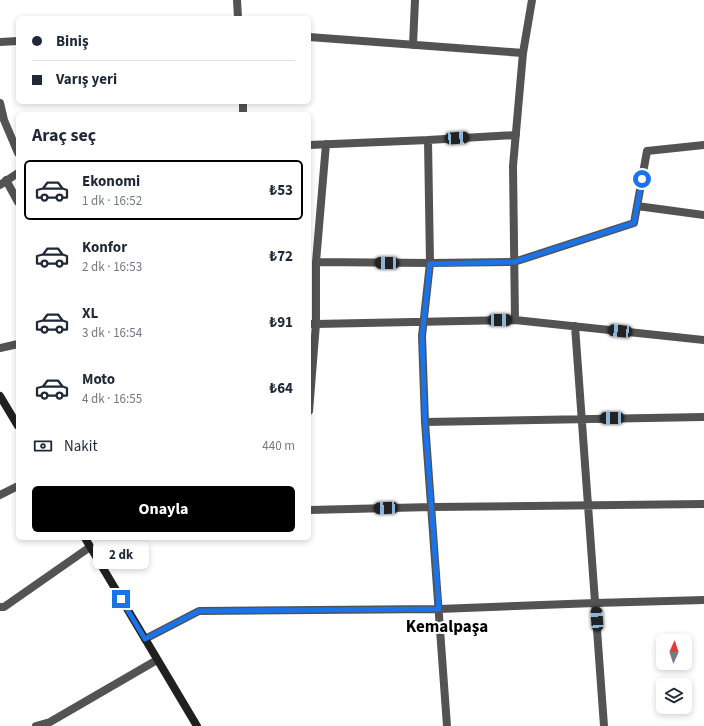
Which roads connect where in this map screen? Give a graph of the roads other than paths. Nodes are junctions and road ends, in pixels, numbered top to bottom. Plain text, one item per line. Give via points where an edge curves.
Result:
1 (237, 0) edge
2 (415, 0) edge
3 (532, 0) edge
4 (238, 16) edge
5 (311, 37) edge
6 (16, 41) edge
7 (0, 42) edge
8 (413, 45) junction
9 (523, 53) junction
10 (0, 103) edge
11 (516, 134) junction
12 (428, 140) junction
13 (326, 144) junction
14 (311, 145) edge
15 (704, 145) edge
16 (16, 148) edge
17 (16, 174) edge
18 (3, 183) edge
19 (16, 199) edge
20 (638, 206) junction
21 (704, 215) edge
22 (316, 262) junction
23 (514, 262) junction
24 (430, 264) junction
25 (515, 320) junction
26 (424, 322) junction
27 (313, 324) edge
28 (575, 326) junction
29 (704, 340) edge
30 (16, 344) edge
31 (0, 348) edge
32 (311, 368) edge
33 (0, 396) edge
34 (704, 417) edge
35 (582, 419) junction
36 (425, 422) junction
37 (16, 423) edge
38 (16, 487) edge
39 (0, 495) edge
40 (704, 504) edge
41 (588, 505) junction
42 (432, 507) junction
43 (311, 510) edge
44 (86, 540) edge
45 (90, 547) junction
46 (704, 600) edge
47 (596, 603) junction
48 (0, 607) edge
49 (439, 609) junction
50 (145, 639) junction
51 (157, 660) junction
52 (38, 726) edge
53 (197, 726) edge
54 (447, 726) edge
55 (604, 726) edge

1 - 4 street
2 - 8 street
3 - 9 street
5 - 8 street
6 - 7 street
8 - 9 street
9 - 11 street
10 - 16 street
11 - 12 street
11 - 23 street via 513,166
12 - 13 street
12 - 24 street
13 - 14 street
13 - 22 street
15 - 20 street via 647,151
17 - 18 street
18 - 19 street
20 - 21 street
20 - 23 street via 634,223
22 - 24 street
22 - 27 street
23 - 24 street
23 - 25 street
24 - 26 street
25 - 26 street
25 - 28 street
26 - 27 street
26 - 36 street via 422,336
27 - 32 street
28 - 29 street
28 - 35 street
30 - 31 street
33 - 37 main road
34 - 35 street
35 - 36 street
35 - 41 street
36 - 42 street
38 - 39 street
40 - 41 street
41 - 42 street
41 - 47 street
42 - 43 street
42 - 49 street
44 - 45 main road
45 - 48 street
45 - 50 main road
46 - 47 street
47 - 49 street
47 - 55 street
49 - 50 street via 199,611
49 - 54 street
50 - 51 main road
51 - 52 street via 50,722
51 - 53 main road

